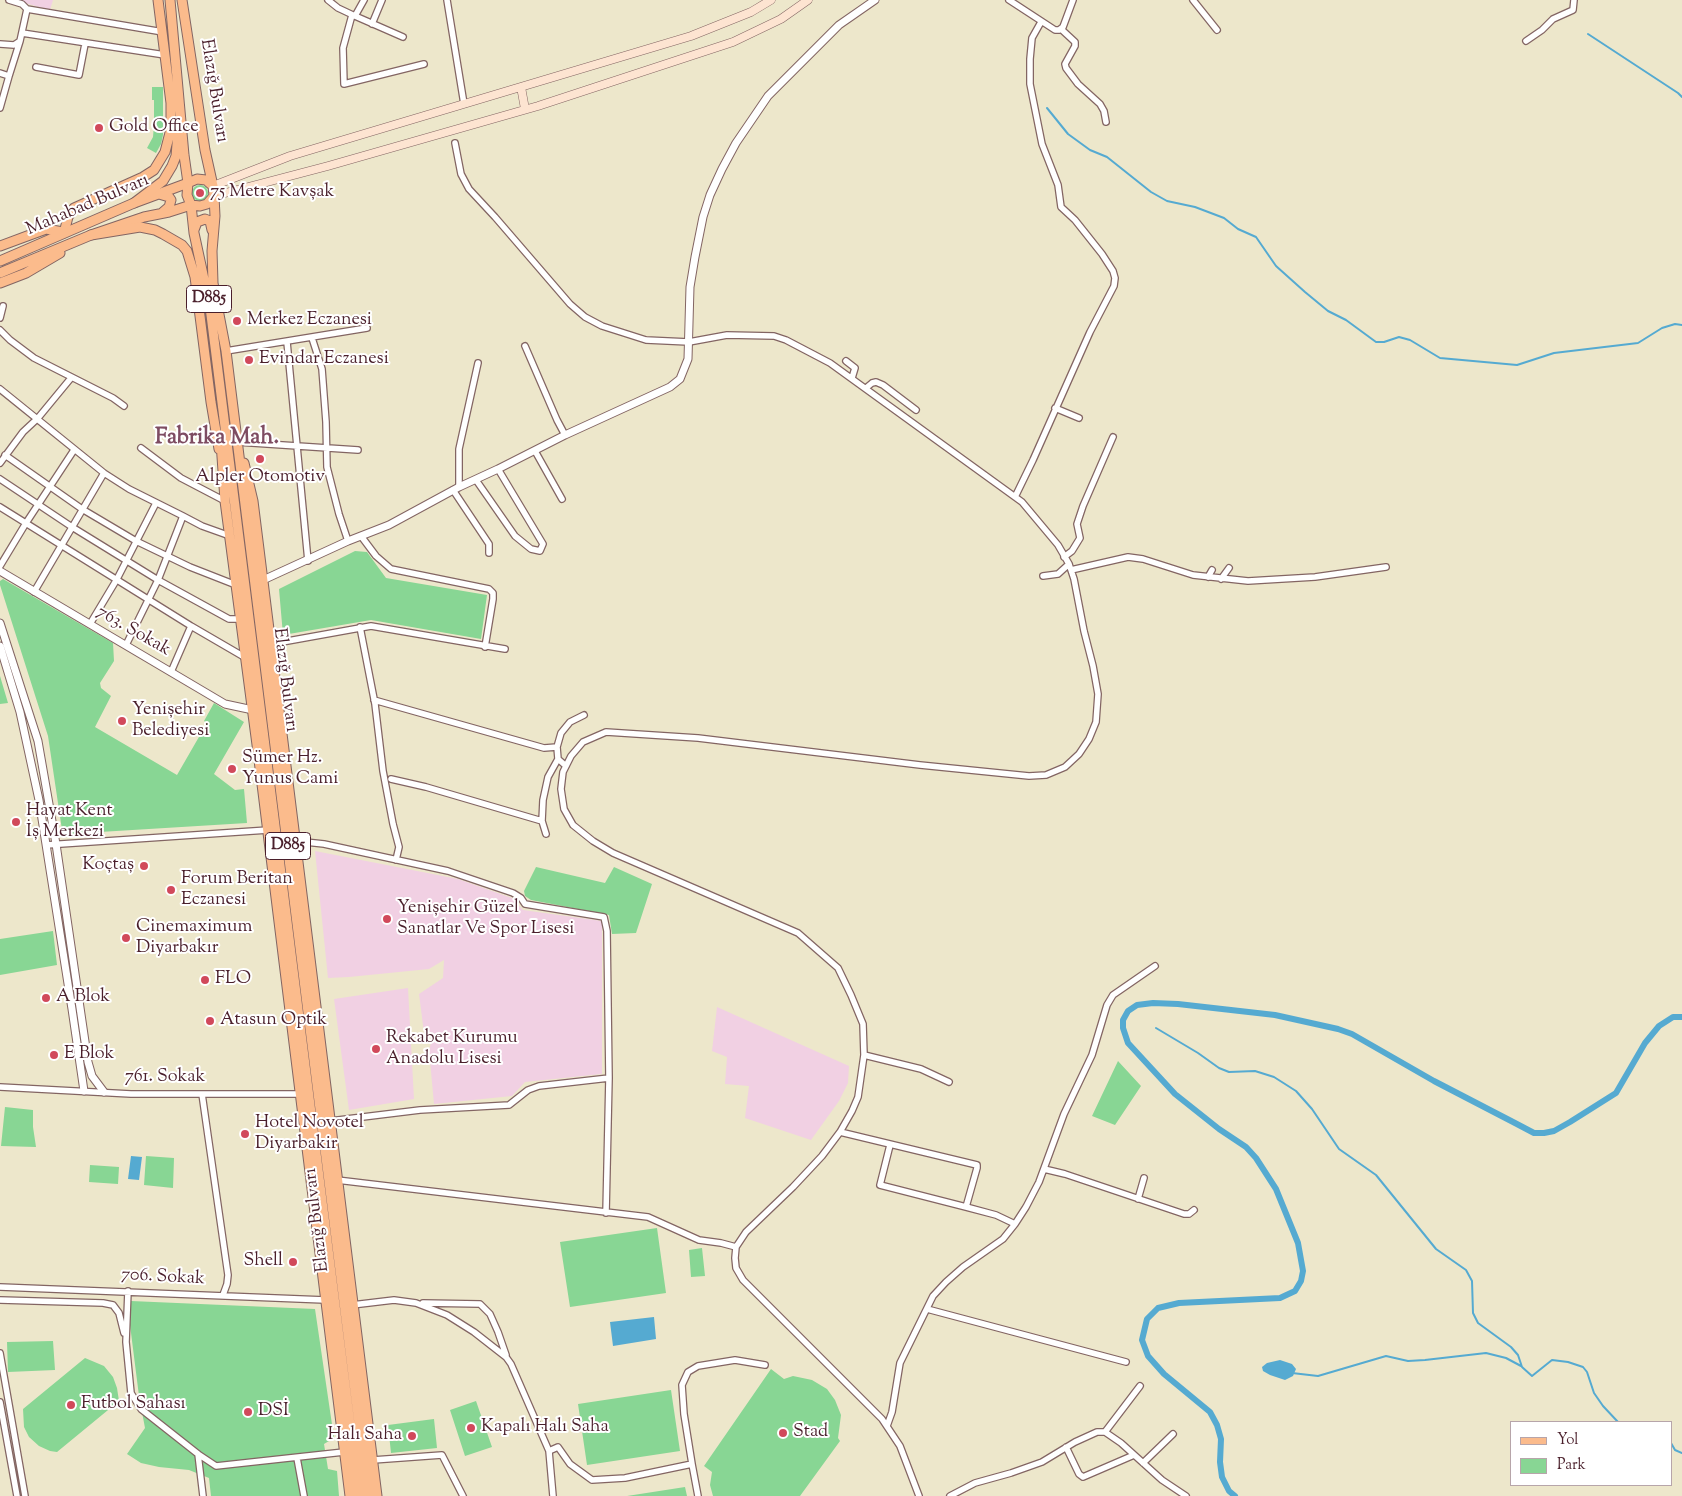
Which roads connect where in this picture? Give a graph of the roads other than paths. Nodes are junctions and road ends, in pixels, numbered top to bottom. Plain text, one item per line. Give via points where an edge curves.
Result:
1 (9, 0) edge
2 (158, 0) edge
3 (170, 0) edge
4 (183, 0) edge
5 (328, 0) edge
6 (364, 0) edge
7 (382, 0) edge
8 (447, 0) edge
9 (772, 0) edge
10 (808, 0) edge
11 (875, 0) edge
12 (1009, 0) edge
13 (1073, 0) edge
14 (1193, 0) edge
15 (1574, 0) edge
16 (27, 9) junction
17 (354, 16) junction
18 (1041, 22) junction
19 (372, 24) junction
20 (1061, 29) junction
21 (1217, 30) dead end
22 (163, 32) junction
23 (22, 33) junction
24 (403, 37) dead end
25 (1526, 41) dead end
26 (20, 42) junction
27 (0, 44) edge
28 (85, 44) junction
29 (165, 55) junction
30 (424, 64) dead end
31 (36, 67) dead end
32 (0, 73) edge
33 (9, 76) junction
34 (521, 87) junction
35 (464, 104) junction
36 (0, 108) edge
37 (525, 109) junction
38 (180, 110) junction
39 (1106, 122) dead end
40 (455, 143) dead end
41 (188, 183) junction
42 (213, 186) junction
43 (158, 194) junction
44 (214, 196) junction
45 (134, 203) junction
46 (191, 205) junction
47 (162, 214) junction
48 (64, 232) junction
49 (194, 233) junction
50 (212, 233) junction
51 (91, 235) junction
52 (0, 246) edge
53 (0, 260) edge
54 (0, 273) edge
55 (0, 284) edge
56 (3, 306) dead end
57 (0, 318) edge
58 (367, 328) dead end
59 (0, 330) edge
60 (312, 338) junction
61 (287, 342) junction
62 (689, 342) junction
63 (525, 346) dead end
64 (226, 351) junction
65 (846, 361) dead end
66 (478, 363) dead end
67 (71, 378) junction
68 (852, 378) junction
69 (866, 388) junction
70 (0, 389) edge
71 (220, 394) junction
72 (124, 406) dead end
73 (1055, 408) junction
74 (916, 410) dead end
75 (38, 418) junction
76 (1079, 418) dead end
77 (565, 435) junction
78 (1113, 437) dead end
79 (237, 442) junction
80 (298, 447) junction
81 (141, 448) dead end
82 (326, 448) junction
83 (74, 450) junction
84 (358, 450) dead end
85 (535, 451) junction
86 (5, 455) junction
87 (222, 462) junction
88 (0, 463) edge
89 (498, 469) junction
90 (104, 473) junction
91 (0, 479) edge
92 (476, 480) junction
93 (51, 487) junction
94 (456, 489) junction
95 (1015, 497) junction
96 (562, 499) dead end
97 (226, 501) junction
98 (156, 503) junction
99 (39, 504) junction
100 (0, 506) edge
101 (82, 509) junction
102 (183, 516) junction
103 (26, 523) junction
104 (72, 527) junction
105 (230, 536) junction
106 (361, 536) junction
107 (136, 541) junction
108 (348, 541) junction
109 (62, 545) junction
110 (489, 553) dead end
111 (167, 557) junction
112 (1064, 557) junction
113 (308, 560) junction
114 (126, 561) junction
115 (1068, 564) junction
116 (0, 566) edge
117 (1386, 567) dead end
118 (1229, 568) dead end
119 (1071, 570) junction
120 (1212, 570) dead end
121 (0, 571) edge
122 (1043, 576) dead end
123 (1208, 577) junction
124 (117, 579) junction
125 (1221, 579) junction
126 (158, 580) junction
127 (263, 580) junction
128 (236, 585) junction
129 (34, 592) junction
130 (149, 600) junction
131 (241, 619) junction
132 (0, 623) edge
133 (90, 624) junction
134 (191, 626) junction
135 (360, 627) junction
136 (271, 644) junction
137 (126, 645) junction
138 (0, 646) edge
139 (485, 647) junction
140 (505, 650) dead end
141 (246, 658) junction
142 (171, 672) junction
143 (374, 700) junction
144 (253, 710) junction
145 (584, 715) dead end
146 (557, 748) junction
147 (558, 759) junction
148 (566, 766) junction
149 (391, 778) dead end
150 (542, 821) junction
151 (268, 830) junction
152 (546, 834) dead end
153 (296, 840) junction
154 (56, 844) junction
155 (46, 845) junction
156 (396, 860) junction
157 (1155, 966) dead end
158 (864, 1055) junction
159 (609, 1078) junction
160 (949, 1082) dead end
161 (0, 1087) edge
162 (84, 1091) junction
163 (104, 1092) junction
164 (202, 1094) junction
165 (300, 1094) junction
166 (330, 1121) junction
167 (840, 1132) junction
168 (890, 1145) junction
169 (1044, 1169) junction
170 (1144, 1178) dead end
171 (337, 1180) junction
172 (1138, 1199) junction
173 (966, 1207) junction
174 (1194, 1210) dead end
175 (606, 1213) junction
176 (1016, 1224) junction
177 (736, 1247) junction
178 (0, 1286) edge
179 (128, 1291) junction
180 (223, 1296) junction
181 (0, 1300) edge
182 (325, 1300) junction
183 (416, 1303) junction
184 (352, 1304) junction
185 (926, 1309) junction
186 (126, 1342) junction
187 (0, 1353) edge
188 (506, 1357) junction
189 (1126, 1362) dead end
190 (765, 1366) dead end
191 (1140, 1386) dead end
192 (0, 1402) edge
193 (887, 1426) junction
194 (1105, 1432) junction
195 (1174, 1434) dead end
196 (1066, 1447) junction
197 (549, 1451) junction
198 (344, 1452) junction
199 (198, 1454) junction
200 (1134, 1455) junction
201 (297, 1458) junction
202 (373, 1460) junction
203 (1143, 1463) junction
204 (692, 1464) junction
205 (955, 1495) edge
206 (17, 1496) edge
207 (26, 1496) edge
208 (203, 1496) edge
209 (304, 1496) edge
210 (350, 1496) edge
211 (358, 1496) edge
212 (368, 1496) edge
213 (377, 1496) edge
214 (463, 1496) edge
215 (552, 1496) edge
216 (698, 1496) edge
217 (919, 1496) edge
218 (1186, 1496) edge

1 - 16 street
2 - 22 main road
3 - 38 main road, Elazığ Bulvarı
4 - 42 main road, Elazığ Bulvarı
5 - 17 street
6 - 17 street
7 - 19 street
8 - 35 street
9 - 34 main road via 692,36
10 - 37 main road via 781,19 733,42
11 - 62 street via 838,25 768,96 733,149 703,217 690,287
12 - 18 street
13 - 20 street
14 - 21 street
15 - 25 street via 1573,10 1553,19
16 - 22 street
16 - 23 street
17 - 19 street
17 - 30 street via 343,48 344,84
18 - 20 street via 1055,30
18 - 73 street via 1032,38 1030,84 1042,144 1058,185 1061,207 1102,254 1115,278
19 - 24 street
20 - 39 street via 1075,42 1066,68 1100,104
22 - 29 main road
23 - 26 street
23 - 28 street
26 - 27 street
26 - 33 street
28 - 29 street
28 - 31 street via 79,75
29 - 48 main road via 171,130 170,141 160,162 143,177 74,208
32 - 33 street
33 - 36 street
34 - 35 main road
34 - 37 main road
35 - 42 main road via 290,156
37 - 44 main road
38 - 41 main road, Elazığ Bulvarı
38 - 45 main road via 176,156 172,166 163,180
40 - 62 street via 461,174 469,189 585,317 646,340
41 - 42 main road via 201,179
41 - 43 main road, Mahabad Bulvarı
41 - 46 main road via 187,195
42 - 44 main road
43 - 45 main road, Mahabad Bulvarı
43 - 47 main road via 169,196 171,200
44 - 46 main road via 204,206
44 - 50 main road, Elazığ Bulvarı / D885
45 - 48 main road, Mahabad Bulvarı
46 - 47 main road, Mahabad Bulvarı
46 - 49 main road, Elazığ Bulvarı / D885
47 - 51 main road, Mahabad Bulvarı
48 - 52 main road via 46,229
48 - 53 main road, Mahabad Bulvarı
49 - 50 main road via 196,222 205,219 210,222
49 - 71 main road, Elazığ Bulvarı / D885 via 210,307
50 - 64 main road, Elazığ Bulvarı / D885 via 213,282
51 - 54 main road, Mahabad Bulvarı
51 - 55 main road via 26,273
51 - 87 main road via 140,227 163,234 187,251 195,277
56 - 57 street
58 - 60 street
59 - 67 street via 34,358
60 - 61 street
60 - 82 street via 322,369
61 - 64 street
61 - 80 street
62 - 68 street via 727,335 774,336 830,363
62 - 77 street via 686,368 670,387
63 - 77 street
64 - 79 main road, Elazığ Bulvarı / D885
65 - 68 street via 855,368
66 - 94 street via 460,444
67 - 72 street
67 - 75 street
68 - 69 street
69 - 74 street via 876,382 883,385
69 - 95 street
70 - 75 street
71 - 87 main road
71 - 211 main road, Elazığ Bulvarı / D885
73 - 76 street
73 - 95 street
75 - 83 street
75 - 86 street
77 - 85 street
78 - 112 street via 1077,524 1078,544
79 - 80 street
79 - 127 main road via 253,501
79 - 212 main road, Elazığ Bulvarı / D885
80 - 82 street
80 - 113 street
81 - 97 street via 181,478
82 - 84 street
82 - 108 street via 332,490
83 - 90 street
83 - 93 street
85 - 89 street
85 - 96 street
86 - 88 street
86 - 93 street
87 - 97 main road
89 - 92 street
89 - 92 street via 543,544 540,552 515,536
90 - 98 street
90 - 101 street
91 - 99 street
92 - 94 street
93 - 99 street
93 - 101 street
94 - 106 street
94 - 110 street via 489,544
95 - 112 street via 1030,511
97 - 105 main road
98 - 102 street
98 - 107 street
99 - 103 street
99 - 104 street
100 - 103 street
101 - 104 street
101 - 107 street
102 - 105 street
102 - 111 street
103 - 109 street
103 - 116 street
104 - 109 street
104 - 114 street
105 - 128 main road
106 - 108 street
106 - 139 street via 391,569 489,589 494,598
107 - 111 street
107 - 114 street
108 - 113 street
109 - 124 street
109 - 129 street
111 - 126 street
111 - 128 street
112 - 115 street
113 - 127 street
114 - 124 street
114 - 126 street
115 - 119 street
115 - 122 street via 1058,574
117 - 125 street via 1315,577 1248,581
118 - 125 street
119 - 123 street via 1128,557
119 - 148 street via 1098,694 1096,722 1079,754 1065,767 1046,776 920,765 698,738 606,732 582,742
120 - 123 street
121 - 129 street, 763. Sokak
123 - 125 street
124 - 130 street
124 - 133 street
126 - 130 street
126 - 131 street via 229,619
127 - 136 main road
128 - 131 main road
129 - 133 street, 763. Sokak
130 - 134 street
130 - 137 street
131 - 141 main road
132 - 154 street via 38,741
133 - 137 street, 763. Sokak
134 - 141 street
134 - 142 street
135 - 136 street
135 - 139 street via 371,626
135 - 143 street
136 - 153 main road
137 - 142 street, 763. Sokak
138 - 155 street via 20,712
139 - 140 street
141 - 144 main road
142 - 144 street, 763. Sokak via 225,704
143 - 146 street via 544,748
143 - 156 street via 383,771 399,847
144 - 151 main road
145 - 146 street via 570,722 561,733
146 - 147 street
147 - 148 street
147 - 150 street via 548,777
148 - 158 street via 561,789 564,809 573,825 593,842 798,933 838,968 863,1024
149 - 150 street
150 - 152 street
151 - 154 street
151 - 165 main road
153 - 156 street
153 - 166 main road
154 - 155 street
154 - 163 street via 88,1062 92,1076
155 - 162 street
156 - 159 street via 448,871 501,888 521,898 525,904 604,917 607,931
157 - 169 street via 1113,995 1107,1005 1092,1055 1064,1114
158 - 160 street via 921,1069
158 - 167 street via 858,1097
159 - 166 street via 539,1086 508,1104
159 - 175 street
161 - 162 street, 761. Sokak
162 - 163 street, 761. Sokak
163 - 164 street, 761. Sokak
164 - 165 street, 761. Sokak
164 - 180 street via 228,1275
165 - 182 main road
166 - 171 main road
167 - 168 street
167 - 177 street via 822,1156 746,1232
168 - 173 street via 880,1185
168 - 173 street via 977,1165
169 - 172 street
169 - 176 street
170 - 172 street
171 - 175 street
171 - 184 main road
172 - 174 street via 1184,1214
173 - 176 street
175 - 177 street via 648,1217 699,1240
176 - 185 street via 1003,1239 946,1282
177 - 193 street via 736,1268 743,1280
178 - 179 street, 706. Sokak
179 - 180 street, 706. Sokak
179 - 186 street
180 - 182 street, 706. Sokak
181 - 186 street via 113,1305 119,1313
182 - 198 main road
183 - 184 street via 394,1300
183 - 188 street via 460,1322
183 - 188 street via 480,1304 496,1326
184 - 202 main road
185 - 189 street
185 - 193 street via 900,1363
186 - 199 street via 130,1393 141,1409
187 - 207 street
188 - 197 street
190 - 204 street via 735,1360 698,1366 688,1372 682,1385
191 - 194 street
192 - 206 street
193 - 217 street via 900,1446
194 - 196 street via 1089,1435
194 - 200 street
195 - 203 street
196 - 200 street via 1083,1477
196 - 205 street via 1042,1462 975,1483
197 - 204 street via 558,1447 570,1464 592,1480 625,1478
197 - 215 street
198 - 201 street
198 - 210 main road
199 - 201 street via 216,1466
199 - 208 street
200 - 203 street
201 - 209 street
202 - 213 main road
202 - 214 street via 442,1454
203 - 218 street
204 - 216 street

